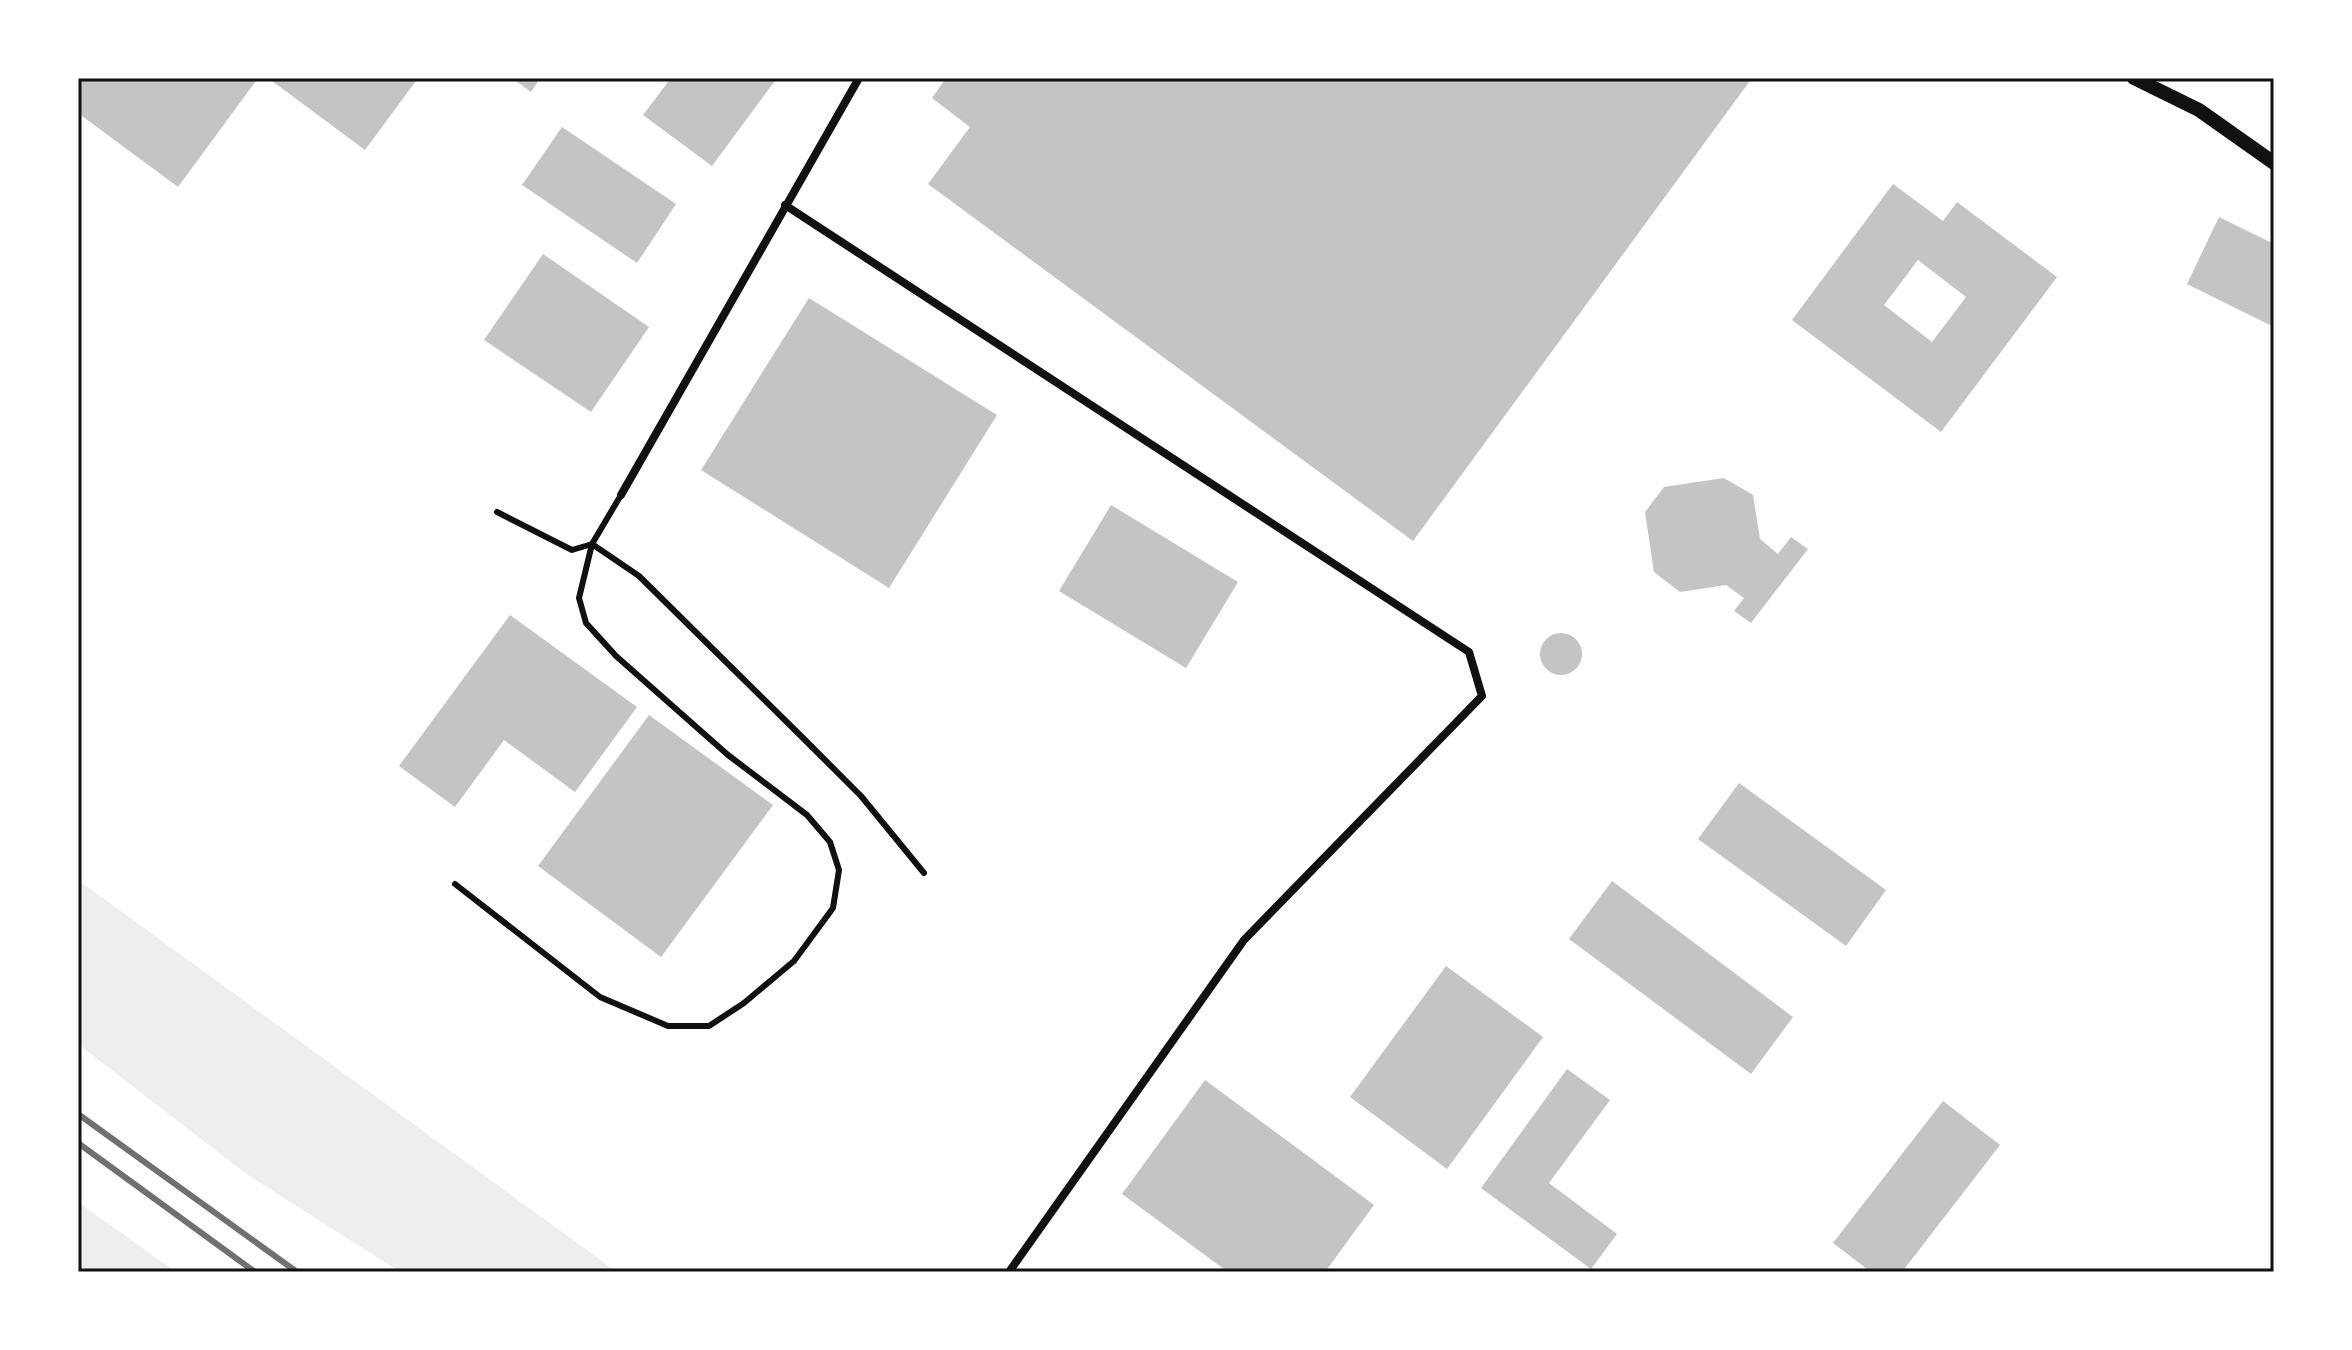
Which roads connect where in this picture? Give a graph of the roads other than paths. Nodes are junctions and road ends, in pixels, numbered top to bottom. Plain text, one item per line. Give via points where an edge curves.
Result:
1 (859, 78) edge
2 (2134, 78) edge
3 (2274, 163) edge
4 (785, 205) junction
5 (621, 495) joint
6 (497, 512) dead end
7 (592, 544) junction
8 (924, 873) dead end
9 (455, 884) dead end
10 (1009, 1272) edge

1 - 4 street
2 - 3 street via 2199,110
4 - 5 street
4 - 10 street via 1469,652 1482,696 1244,940
5 - 7 lane
6 - 7 lane via 572,550
7 - 8 lane via 639,576 793,727 861,796
7 - 9 lane via 579,598 586,623 728,755 807,815 830,842 839,870 833,908 794,961 744,1003 709,1026 668,1026 600,997

